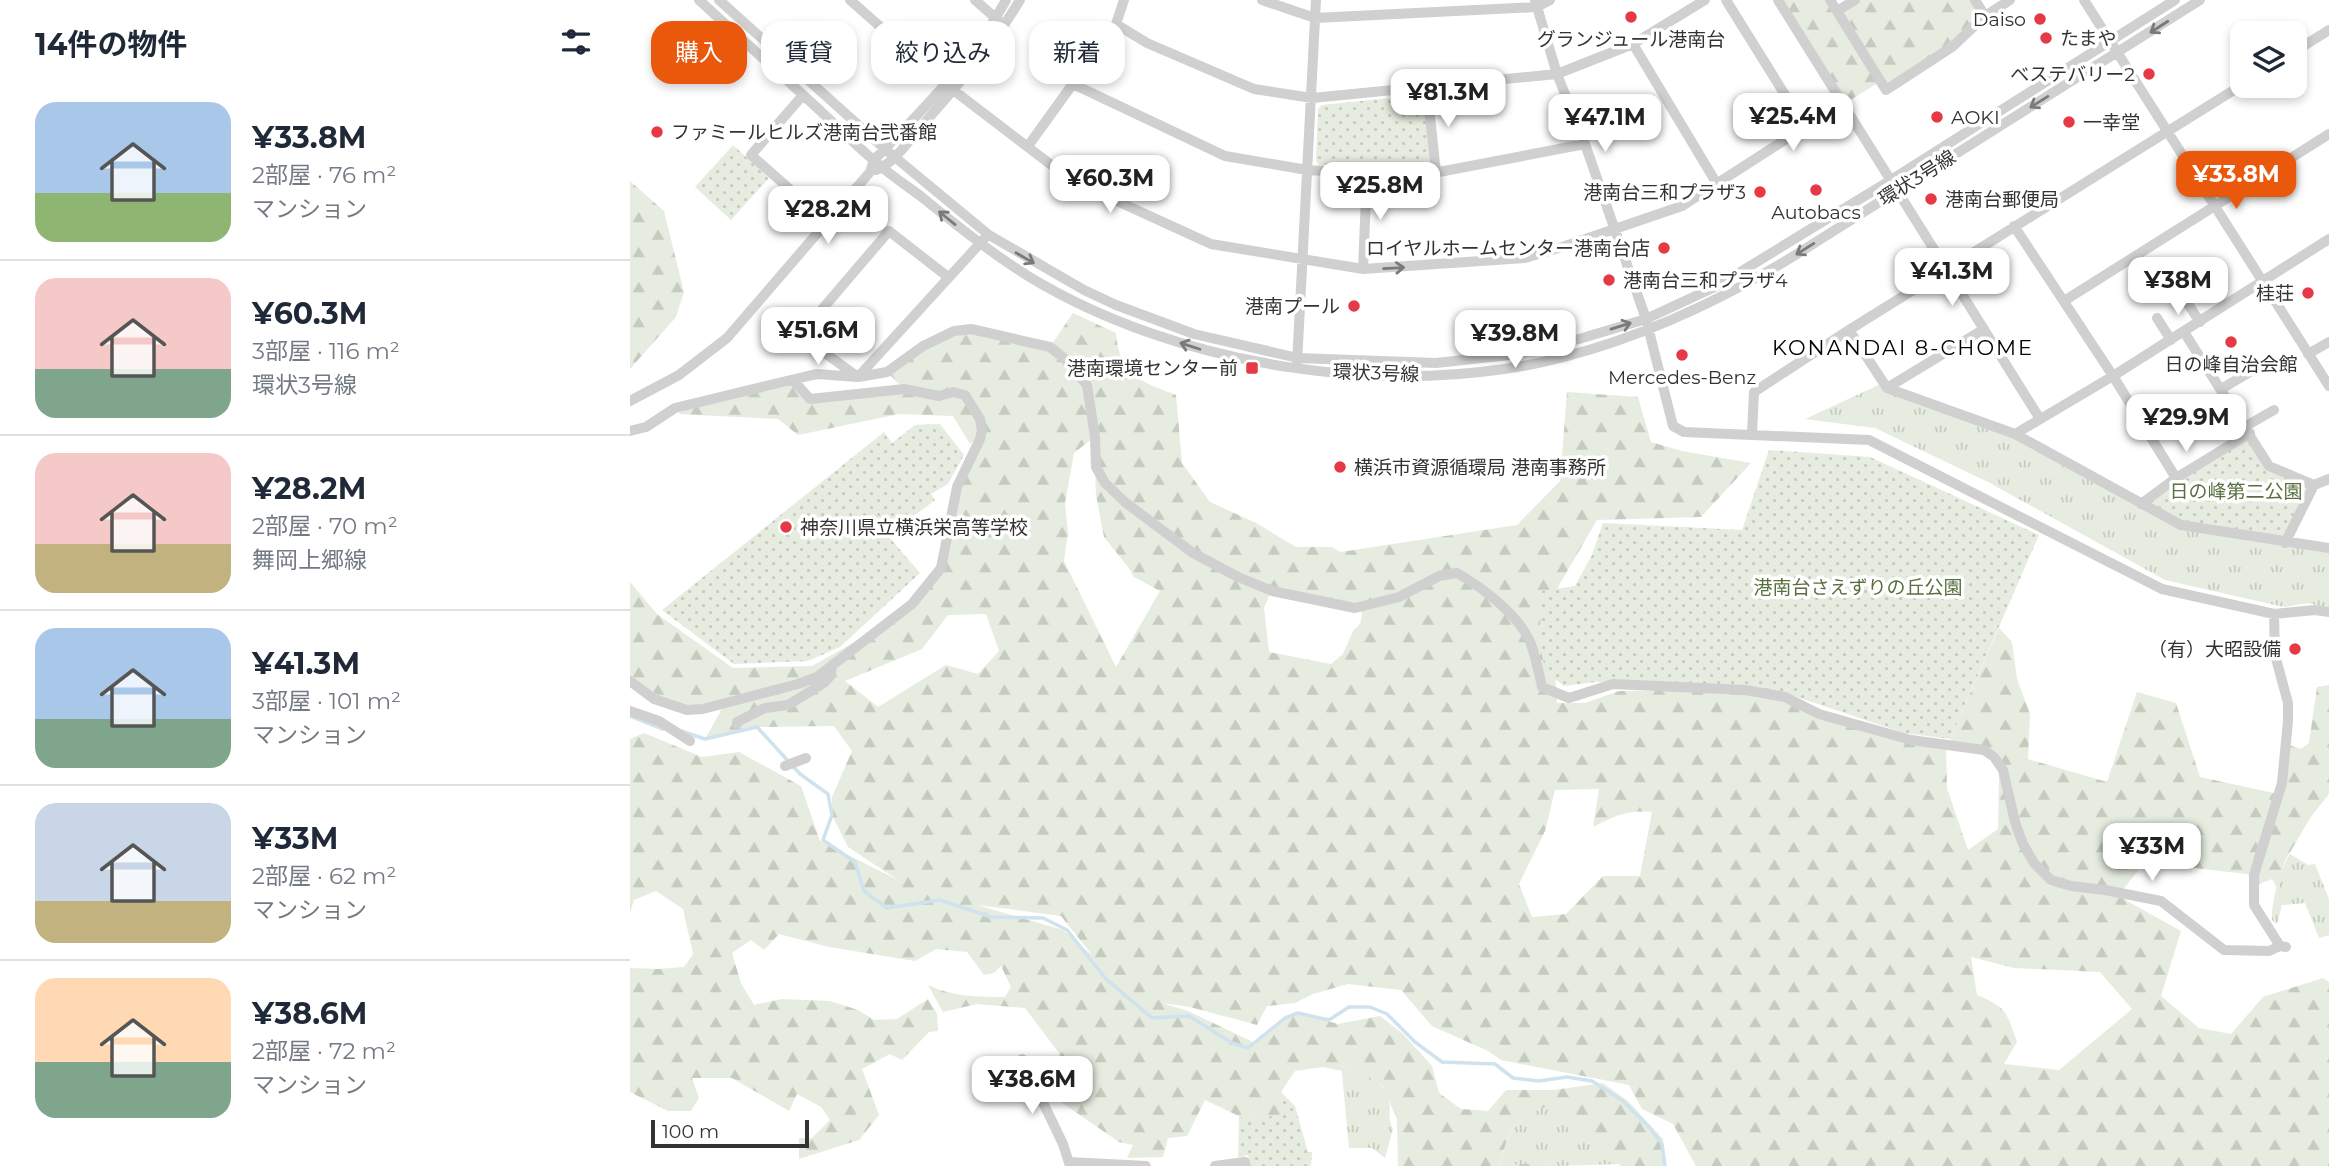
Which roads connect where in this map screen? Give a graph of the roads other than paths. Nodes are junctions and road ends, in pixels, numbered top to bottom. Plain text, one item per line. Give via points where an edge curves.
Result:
1 (699, 0) edge
2 (719, 0) edge
3 (850, 0) edge
4 (975, 0) edge
5 (1006, 0) edge
6 (1020, 0) edge
7 (1125, 0) edge
8 (1262, 0) edge
9 (1316, 0) edge
10 (1550, 0) edge
11 (1705, 0) edge
12 (1726, 0) edge
13 (1778, 0) edge
14 (1830, 0) edge
15 (1855, 0) edge
16 (1975, 0) edge
17 (2010, 0) edge
18 (2084, 0) edge
19 (2175, 0) edge
20 (2200, 0) edge
21 (1536, 3) edge
22 (1837, 11) junction
23 (1985, 16) junction
24 (1315, 18) junction
25 (999, 21) edge
26 (1000, 21) edge
27 (1001, 21) edge
28 (1117, 21) edge
29 (1125, 30) edge
30 (2329, 30) edge
31 (2110, 40) junction
32 (1633, 44) junction
33 (2307, 44) edge
34 (2118, 53) junction
35 (1557, 74) junction
36 (1074, 85) joint
37 (949, 86) junction
38 (1427, 88) junction
39 (2230, 93) edge
40 (803, 95) junction
41 (1312, 98) junction
42 (2167, 132) junction
43 (2329, 134) edge
44 (1585, 144) junction
45 (1028, 146) junction
46 (889, 153) junction
47 (878, 164) junction
48 (1307, 170) junction
49 (1367, 173) junction
50 (1436, 173) junction
51 (1717, 184) junction
52 (1894, 185) junction
53 (2215, 207) junction
54 (827, 222) junction
55 (2014, 226) junction
56 (1613, 228) junction
57 (989, 235) junction
58 (2329, 239) edge
59 (978, 243) junction
60 (1303, 259) junction
61 (1946, 269) junction
62 (1363, 270) junction
63 (948, 277) junction
64 (2262, 281) junction
65 (2186, 301) dead end
66 (2064, 302) junction
67 (2157, 318) dead end
68 (2200, 322) junction
69 (1648, 325) junction
70 (1984, 329) junction
71 (1849, 330) junction
72 (2184, 332) junction
73 (2171, 340) junction
74 (2329, 342) edge
75 (2308, 354) junction
76 (1298, 364) junction
77 (2250, 372) dead end
78 (2113, 376) junction
79 (858, 377) junction
80 (793, 380) junction
81 (2329, 386) edge
82 (1887, 388) junction
83 (2221, 389) junction
84 (630, 401) edge
85 (2274, 410) dead end
86 (2040, 419) junction
87 (2248, 430) junction
88 (630, 431) edge
89 (1752, 434) junction
90 (2015, 434) junction
91 (2176, 478) junction
92 (2329, 479) edge
93 (2314, 485) junction
94 (2141, 503) junction
95 (2285, 543) junction
96 (2329, 548) edge
97 (2329, 612) edge
98 (2274, 614) junction
99 (832, 666) junction
100 (630, 681) edge
101 (630, 711) edge
102 (737, 724) dead end
103 (687, 739) dead end
104 (802, 760) dead end
105 (786, 766) dead end
106 (1022, 1059) dead end
107 (1069, 1164) edge
108 (1123, 1165) edge
109 (1146, 1166) edge
110 (1215, 1166) edge
111 (1245, 1166) edge

1 - 40 street, 環状3号線
2 - 46 street, 環状3号線
3 - 37 street
4 - 25 street
5 - 26 street
6 - 27 street
7 - 28 street
8 - 24 street
9 - 24 street
10 - 21 street
11 - 32 street
12 - 51 street via 1805,127
13 - 52 street
14 - 22 street
15 - 22 street
16 - 23 street
17 - 23 street
18 - 31 street
19 - 31 street, 環状3号線
20 -> 34 street, 環状3号線
21 - 24 street
21 - 35 street
22 - 23 street via 1885,90 1952,47
24 - 41 street
29 - 41 street via 1254,89
30 - 33 street
31 - 34 street
31 - 52 street, 環状3号線
32 - 35 street
32 - 51 street
34 - 42 street
34 -> 52 street, 環状3号線
35 - 38 street
35 - 44 street
36 - 45 street
36 - 48 street via 1225,156
37 - 45 street
37 - 46 street
38 - 41 street
38 - 50 street
39 - 42 street
40 - 47 street, 環状3号線
40 - 54 street via 751,155
41 - 48 street
42 - 53 street
42 - 55 street
43 - 53 street
44 - 50 street
44 - 56 street
45 - 60 street via 1071,180 1211,244
46 - 47 street
46 - 57 street, 環状3号線
47 - 54 street
59 -> 47 street, 環状3号線
48 - 49 street
48 - 60 street
49 - 50 street
49 - 62 street
51 - 56 street via 1682,206
52 - 61 street
52 - 69 street, 環状3号線
53 - 64 street
53 - 66 street
54 - 84 street via 727,338 679,375
55 - 61 street
55 - 66 street
62 -> 56 street via 1525,258
56 - 69 street
57 - 59 street
57 -> 76 street, 環状3号線 via 1116,305 1194,334
58 - 64 street
59 - 63 street
76 -> 59 street, 環状3号線 via 1205,350 1110,317 1031,278
60 - 62 street
60 - 76 street
61 - 70 street
61 - 71 street
63 - 79 street
63 - 79 street via 889,231 800,335
64 - 68 street
64 - 75 street
65 - 68 street
66 - 78 street
67 - 73 street
68 - 72 street
69 - 76 street, 環状3号線 via 1509,355 1436,363
69 - 89 street via 1673,426 1684,432
70 - 82 street
70 - 86 street
71 - 82 street
71 - 89 street via 1754,392
72 - 73 street
72 - 83 street
73 - 78 street
74 - 75 street
75 - 81 street
77 - 83 street
78 - 86 street
78 - 91 street
79 - 80 street via 817,374
79 - 98 street via 887,372 954,331 971,329 1050,347 1087,385 1096,467 1105,483 1193,553 1238,577 1274,591 1355,608 1399,597 1439,576 1457,573 1491,596 1521,627 1542,687 1569,698 1613,684 1737,689 1786,697 1819,714 1911,740 1984,750 2003,770 2023,844 2051,880 2161,901 2224,950 2283,947 2254,905 2255,875 2281,783 2288,721 2275,655
80 - 88 street via 675,408
80 - 99 street via 810,398 904,389 939,396 965,395 982,430 957,487 935,578 912,604
82 - 90 street
83 - 87 street
85 - 87 street
86 - 90 street
87 - 91 street
87 - 93 street via 2269,466
89 - 98 street via 1870,440 2162,589
90 - 94 street
91 - 94 street
92 - 93 street
93 - 95 street
94 - 95 street via 2181,525
95 - 96 street
97 - 98 street
99 - 100 street via 798,684 703,709 687,710 654,699
99 - 102 street via 831,675 811,691
101 - 103 street
104 - 105 street
106 - 107 street
107 - 108 street
108 - 109 street
110 - 111 street via 1245,1162

